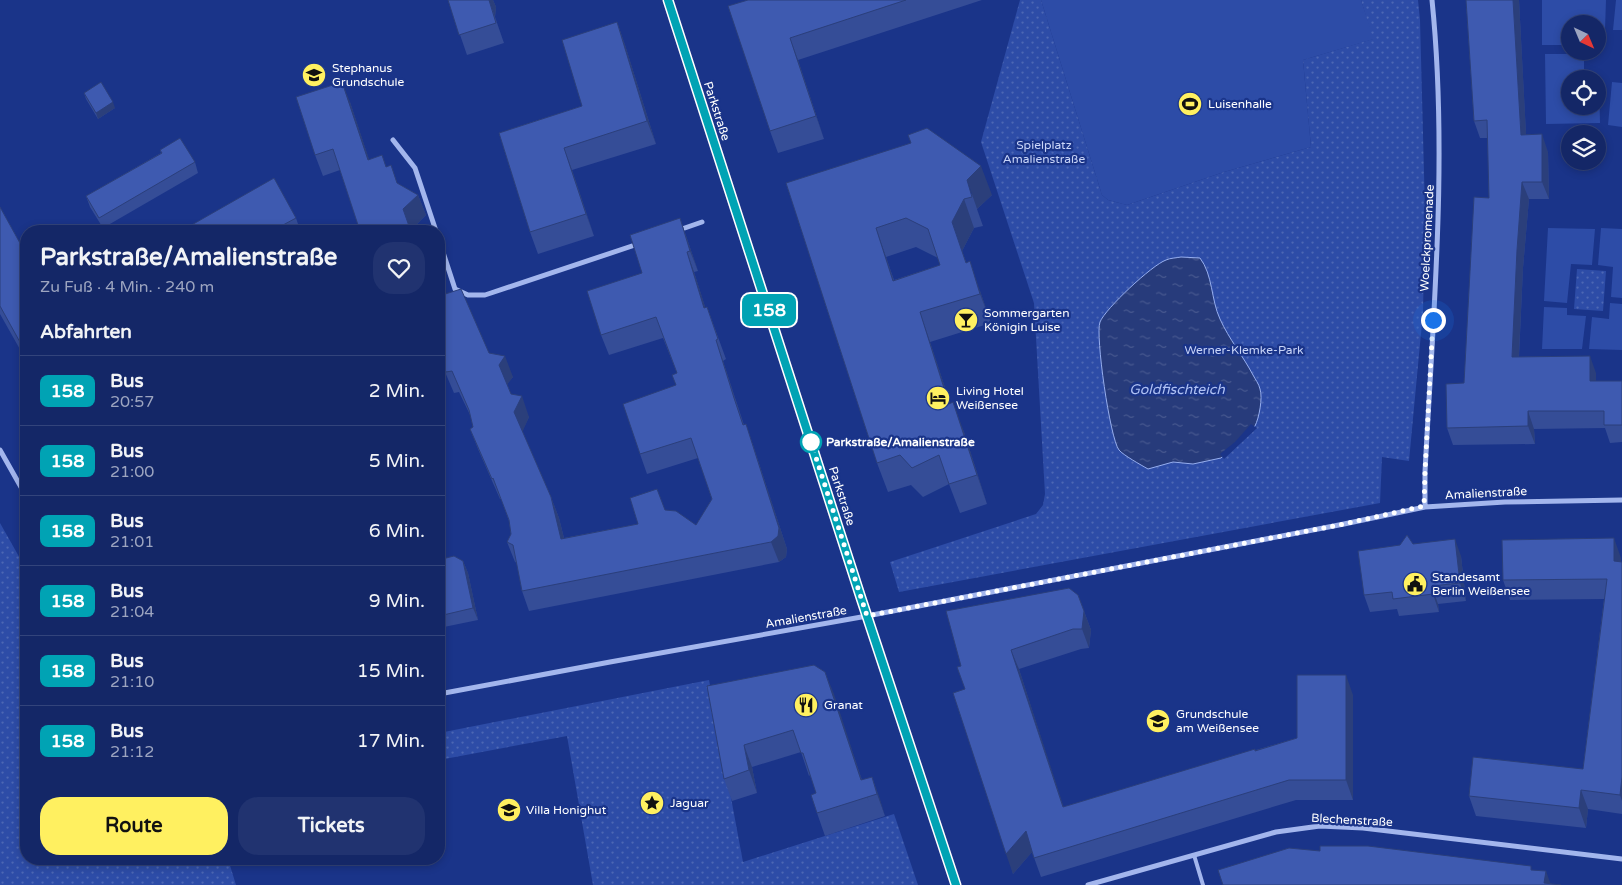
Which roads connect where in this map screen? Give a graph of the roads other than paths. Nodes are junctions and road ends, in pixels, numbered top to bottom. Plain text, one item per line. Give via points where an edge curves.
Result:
1 (668, 0) edge
2 (1432, 0) edge
3 (393, 140) dead end
4 (702, 222) dead end
5 (434, 225) edge
6 (674, 231) edge
7 (645, 241) edge
8 (445, 258) edge
9 (0, 450) edge
10 (20, 485) edge
11 (1622, 500) edge
12 (1424, 506) junction
13 (867, 616) junction
14 (445, 693) edge
15 (1194, 855) junction
16 (1622, 858) edge
17 (956, 885) edge
18 (1088, 885) edge
19 (1203, 885) edge

1 - 13 street, Parkstraße
2 - 12 street, Woelckpromenade via 1440,143
3 - 5 street via 415,168
4 - 6 street
7 - 8 street via 485,295 468,295 455,289
9 - 10 street
11 - 12 street, Amalienstraße
12 - 13 street, Amalienstraße
13 - 14 street, Amalienstraße
13 - 17 street, Parkstraße
15 - 16 street, Blechenstraße via 1276,832 1320,826 1363,828
15 - 18 street, Blechenstraße
15 - 19 lane

